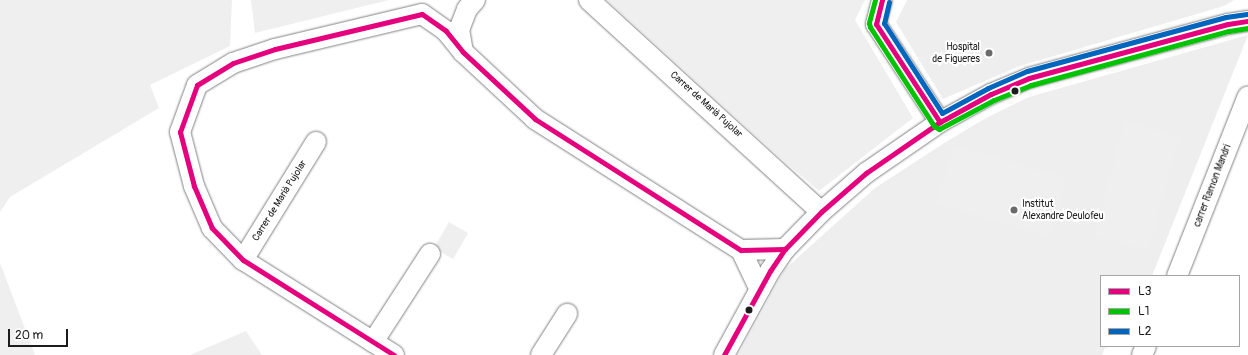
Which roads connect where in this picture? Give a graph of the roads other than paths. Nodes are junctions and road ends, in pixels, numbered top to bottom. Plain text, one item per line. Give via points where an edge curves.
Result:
1 (475, 0) edge
2 (589, 0) edge
3 (882, 0) edge
4 (1248, 21) edge
5 (463, 52) junction
6 (1248, 96) edge
7 (940, 122) junction
8 (316, 142) dead end
9 (821, 212) junction
10 (785, 249) junction
11 (741, 250) junction
12 (430, 254) dead end
13 (243, 260) junction
14 (1177, 275) edge
15 (760, 290) junction
16 (567, 314) dead end
17 (373, 342) junction
18 (394, 355) edge
19 (540, 355) edge
20 (724, 355) edge

1 - 5 street via 467,9 459,30
2 - 9 street, Carrer de Marià Pujolar
3 - 7 street via 876,24
4 - 7 street via 1228,24 1029,78 991,94
5 - 11 street via 535,120
5 - 13 street via 446,31 422,14 275,49 233,63 197,85 180,132 194,186 212,228
6 - 14 street, carrer Ramon Mandri
7 - 9 street via 866,173
8 - 13 street, Carrer de Marià Pujolar
9 - 10 street
10 - 11 street
10 - 15 street
11 - 15 street
12 - 17 street
13 - 17 street
15 - 20 street
16 - 19 street
17 - 18 street

